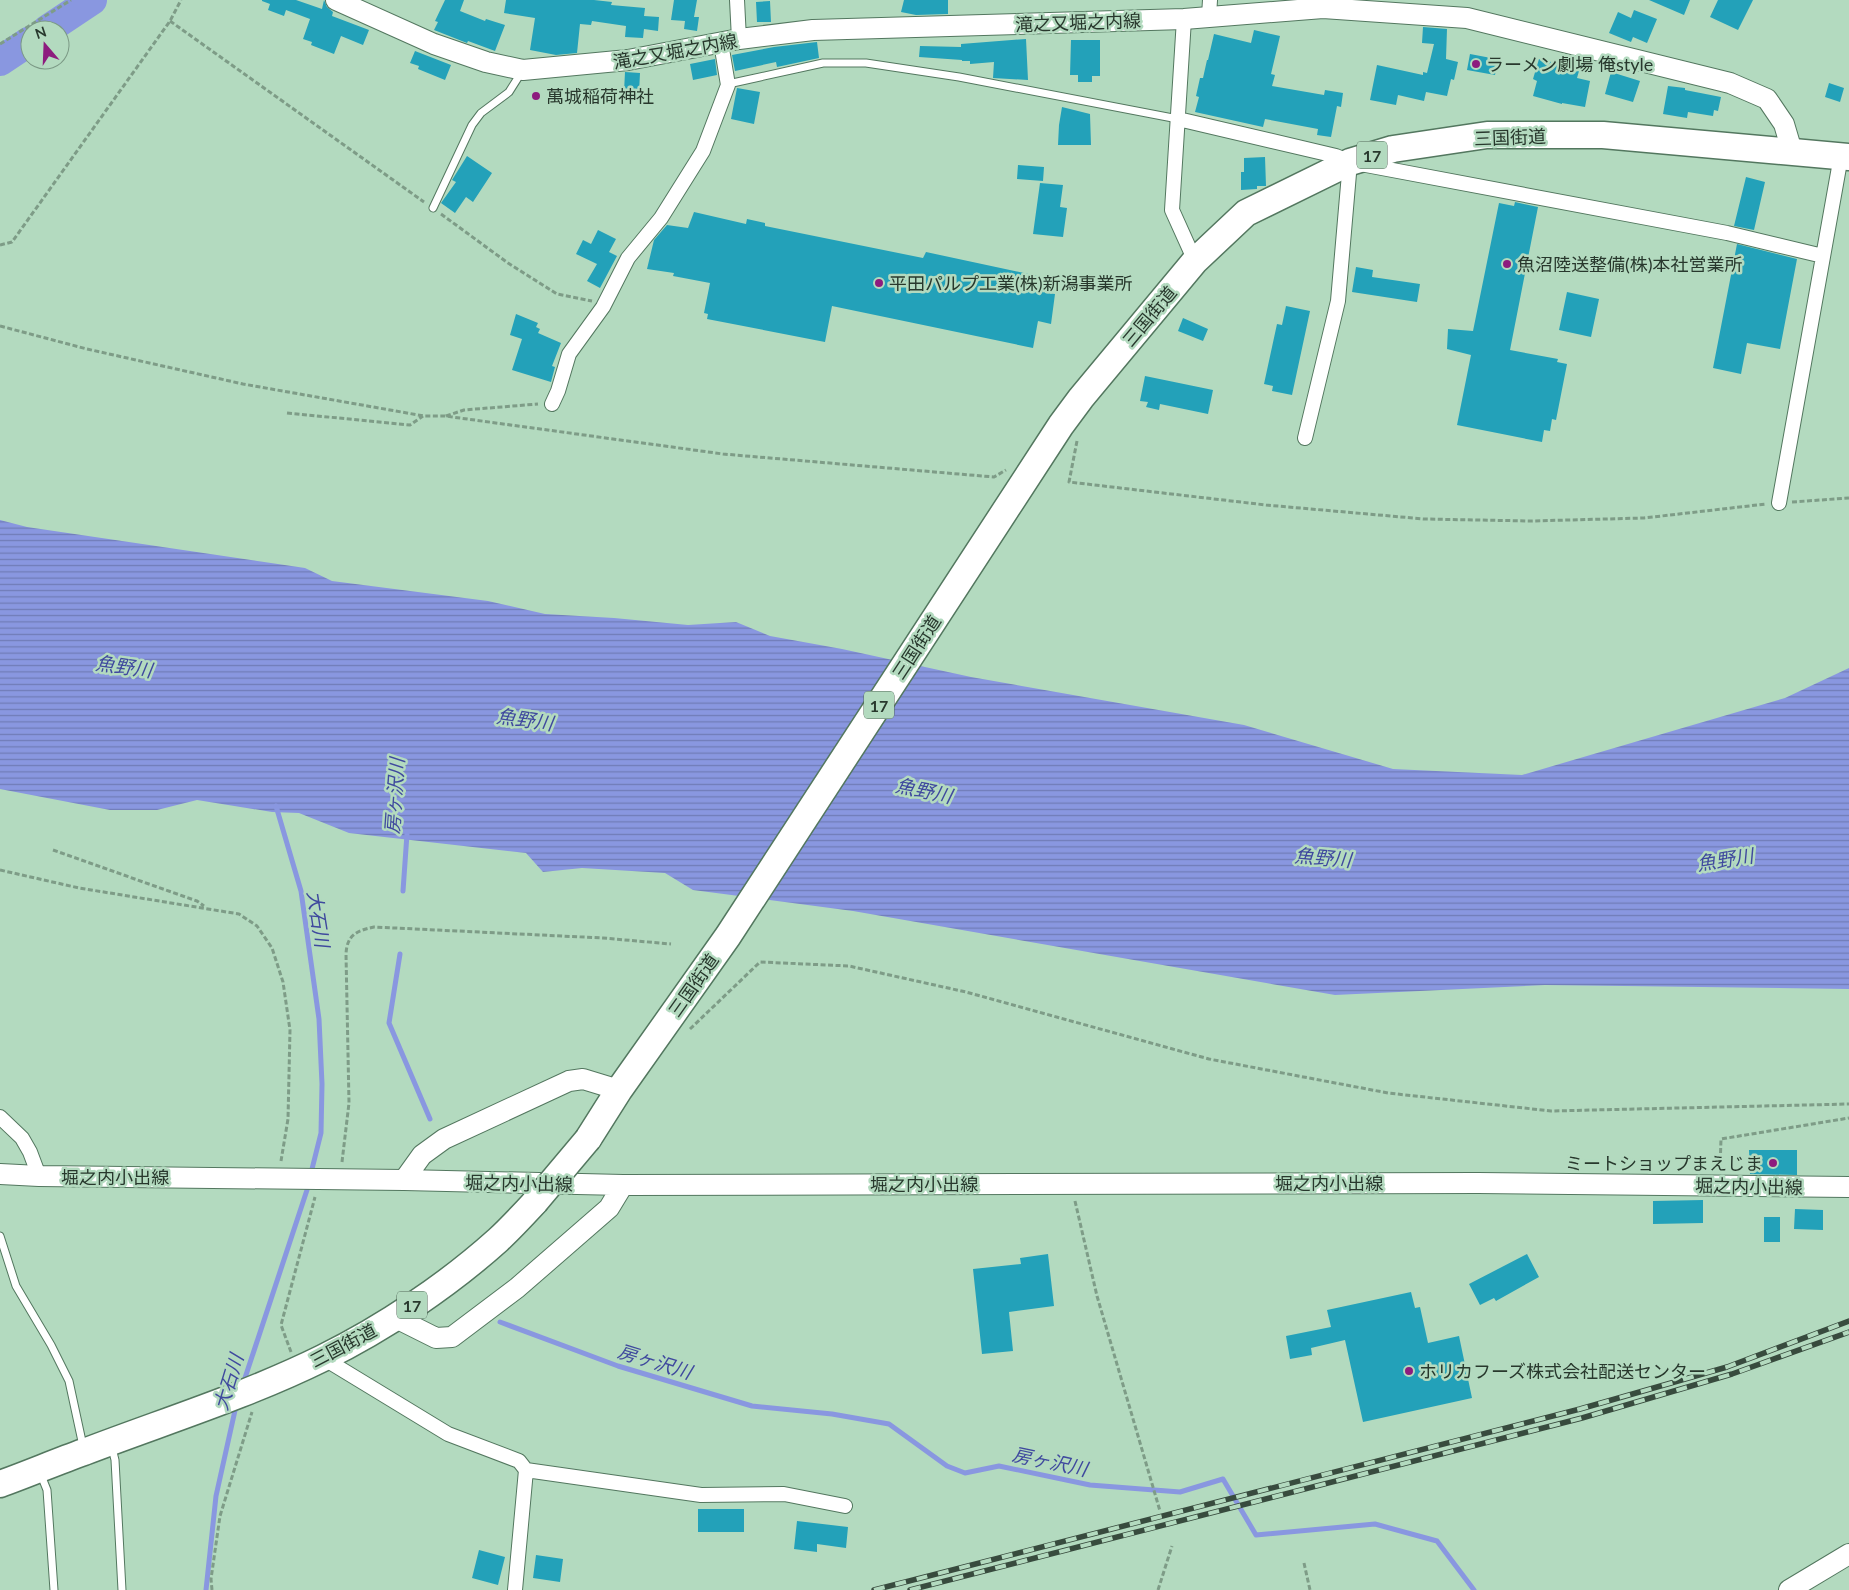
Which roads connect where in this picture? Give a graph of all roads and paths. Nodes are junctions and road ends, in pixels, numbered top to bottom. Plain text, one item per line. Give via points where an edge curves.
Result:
1 (71, 0) edge
2 (181, 0) edge
3 (336, 0) edge
4 (737, 0) edge
5 (1210, 8) edge
6 (1184, 19) junction
7 (170, 21) junction
8 (730, 41) junction
9 (0, 44) edge
10 (523, 70) junction
11 (728, 84) junction
12 (1178, 119) junction
13 (1792, 151) junction
14 (1845, 156) edge
15 (1350, 162) junction
16 (433, 208) junction
17 (0, 245) edge
18 (1823, 256) junction
19 (1195, 261) junction
20 (603, 307) junction
21 (0, 326) edge
22 (552, 404) joint
23 (287, 413) dead end
24 (424, 416) junction
25 (445, 416) junction
26 (1061, 425) junction
27 (1305, 438) dead end
28 (1019, 471) junction
29 (1849, 498) edge
30 (1779, 503) junction
31 (53, 850) dead end
32 (0, 870) edge
33 (204, 907) junction
34 (671, 944) dead end
35 (687, 1031) dead end
36 (619, 1090) junction
37 (1849, 1104) edge
38 (0, 1117) edge
39 (1849, 1118) edge
40 (0, 1174) edge
41 (39, 1176) junction
42 (278, 1178) junction
43 (319, 1180) junction
44 (340, 1180) junction
45 (404, 1180) junction
46 (1071, 1183) junction
47 (623, 1185) junction
48 (1719, 1186) junction
49 (1849, 1187) edge
50 (0, 1236) edge
51 (394, 1317) junction
52 (323, 1358) junction
53 (296, 1370) junction
54 (252, 1412) dead end
55 (111, 1442) junction
56 (85, 1452) junction
57 (39, 1470) junction
58 (526, 1470) junction
59 (0, 1484) edge
60 (845, 1506) dead end
61 (1160, 1511) dead end
62 (1172, 1546) dead end
63 (1849, 1554) edge
64 (1304, 1564) dead end
65 (54, 1590) edge
66 (122, 1590) edge
67 (212, 1590) edge
68 (515, 1590) edge
69 (1158, 1590) edge
70 (1310, 1590) edge
71 (1789, 1590) edge

1 - 9 path
2 - 7 path
3 - 10 main road, 滝之又堀之内線 via 434,44 486,62
4 - 8 street
5 - 6 main road, 滝之又堀之内線
5 - 13 main road, 滝之又堀之内線 via 1323,8 1467,18 1730,83 1767,98 1784,124
6 - 8 main road, 滝之又堀之内線 via 813,30
6 - 12 street
7 - 16 path
7 - 17 path via 12,242
8 - 10 main road, 滝之又堀之内線 via 628,60
8 - 11 street
10 - 16 lane via 509,92 472,124
11 - 12 lane via 823,63 866,63 959,77
11 - 20 street via 703,151 662,218 628,258
12 - 15 street
12 - 19 street via 1172,210
13 - 14 highway, 三国街道 / 17
13 - 15 highway, 三国街道 / 17 via 1603,135 1487,135 1393,149
14 - 18 street
15 - 18 street via 1727,233
15 - 19 highway, 三国街道 / 17 via 1246,213
15 - 27 street via 1338,301
16 - 20 path via 508,264 557,294 590,300
18 - 30 street
19 - 26 highway, 三国街道 / 17
20 - 22 street via 569,354
21 - 24 path via 243,384
22 - 25 path via 464,410
23 - 24 path via 410,424
24 - 25 path
25 - 28 path via 723,454 994,477
26 - 28 highway, 三国街道 / 17
26 - 30 path via 1079,429 1070,482 1246,502 1424,519 1531,521 1644,518
28 - 36 highway, 三国街道 / 17 via 728,936
29 - 30 path
31 - 33 path via 197,900
32 - 33 path via 79,888
33 - 42 path via 239,914 258,926 272,948 283,982 290,1030 288,1119
34 - 44 path via 374,927 352,935 347,944 349,1103
35 - 37 path via 760,962 849,966 966,992 1209,1059 1388,1093 1552,1111
36 - 45 main road via 583,1078 569,1081 444,1139 422,1155
36 - 51 highway, 三国街道 / 17, bridge via 588,1139 535,1202 468,1264
38 - 41 street via 22,1138
39 - 48 path via 1721,1138
40 - 41 main road, 堀之内小出線
41 - 42 main road, 堀之内小出線
42 - 43 main road, 堀之内小出線
43 - 44 main road, 堀之内小出線
43 - 53 path via 281,1324
44 - 45 main road, 堀之内小出線
45 - 47 main road, 堀之内小出線
46 - 47 main road, 堀之内小出線
46 - 48 main road, 堀之内小出線
46 - 61 path via 1097,1296
47 - 51 main road via 609,1208 517,1288 452,1338 436,1338
48 - 49 main road, 堀之内小出線
50 - 56 lane via 16,1286 69,1381
51 - 52 highway, 三国街道 / 17
52 - 53 highway, 三国街道 / 17
52 - 58 street via 448,1434 519,1461
53 - 55 highway, 三国街道 / 17 via 214,1406
54 - 67 path via 220,1516
55 - 56 highway, 三国街道 / 17
55 - 66 lane via 115,1460
56 - 57 highway, 三国街道 / 17
57 - 59 highway, 三国街道 / 17
57 - 65 lane via 47,1490
58 - 60 street via 701,1495 784,1494
58 - 68 street
62 - 69 path
63 - 71 main road
64 - 70 path

